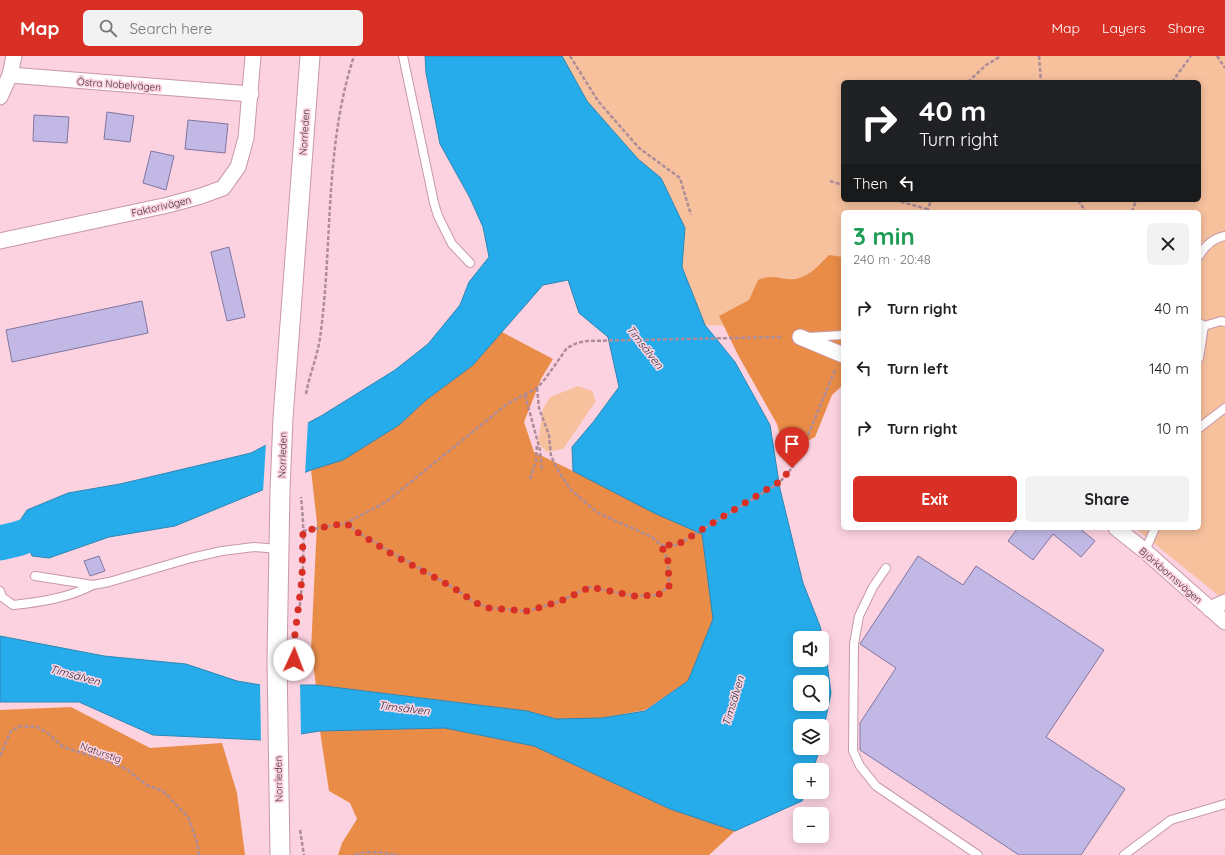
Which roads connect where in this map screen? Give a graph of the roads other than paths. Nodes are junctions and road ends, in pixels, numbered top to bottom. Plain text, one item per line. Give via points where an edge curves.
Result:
1 (14, 56) edge
2 (253, 56) edge
3 (310, 56) edge
4 (403, 56) edge
5 (10, 75) junction
6 (251, 94) junction
7 (0, 97) edge
8 (1225, 236) edge
9 (0, 241) edge
10 (1201, 252) edge
11 (470, 263) dead end
12 (1225, 322) edge
13 (1201, 324) edge
14 (841, 335) edge
15 (800, 337) joint
16 (841, 355) edge
17 (1225, 408) edge
18 (1201, 426) edge
19 (1119, 530) edge
20 (1154, 530) edge
21 (279, 549) junction
22 (1145, 551) junction
23 (886, 568) dead end
24 (35, 576) dead end
25 (93, 585) junction
26 (0, 591) edge
27 (1225, 602) edge
28 (1210, 609) junction
29 (1225, 622) edge
30 (1225, 804) edge
31 (280, 855) edge
32 (978, 855) edge
33 (1124, 855) edge

1 - 5 street
2 - 6 street, Faktorivägen
3 - 21 street, Norrleden via 283,418
4 - 11 lane via 438,216 452,244
5 - 6 street, Östra Nobelvägen
5 - 7 street
6 - 9 street, Faktorivägen via 246,138 238,167 223,188 168,205
8 - 10 lane via 1218,237
12 - 13 lane
14 - 15 lane
15 - 16 street
17 - 18 lane
19 - 22 street, Björkbornsvägen
20 - 22 lane
21 - 25 lane via 254,547 222,551
21 - 31 street, Norrleden via 277,763
22 - 28 street, Björkbornsvägen
23 - 32 lane via 873,587 860,616 854,644 853,751 860,766 876,786
24 - 25 lane
25 - 26 lane via 78,593 41,602 13,605 2,597
27 - 28 street
28 - 29 street, Björkbornsvägen
30 - 33 lane via 1171,820

